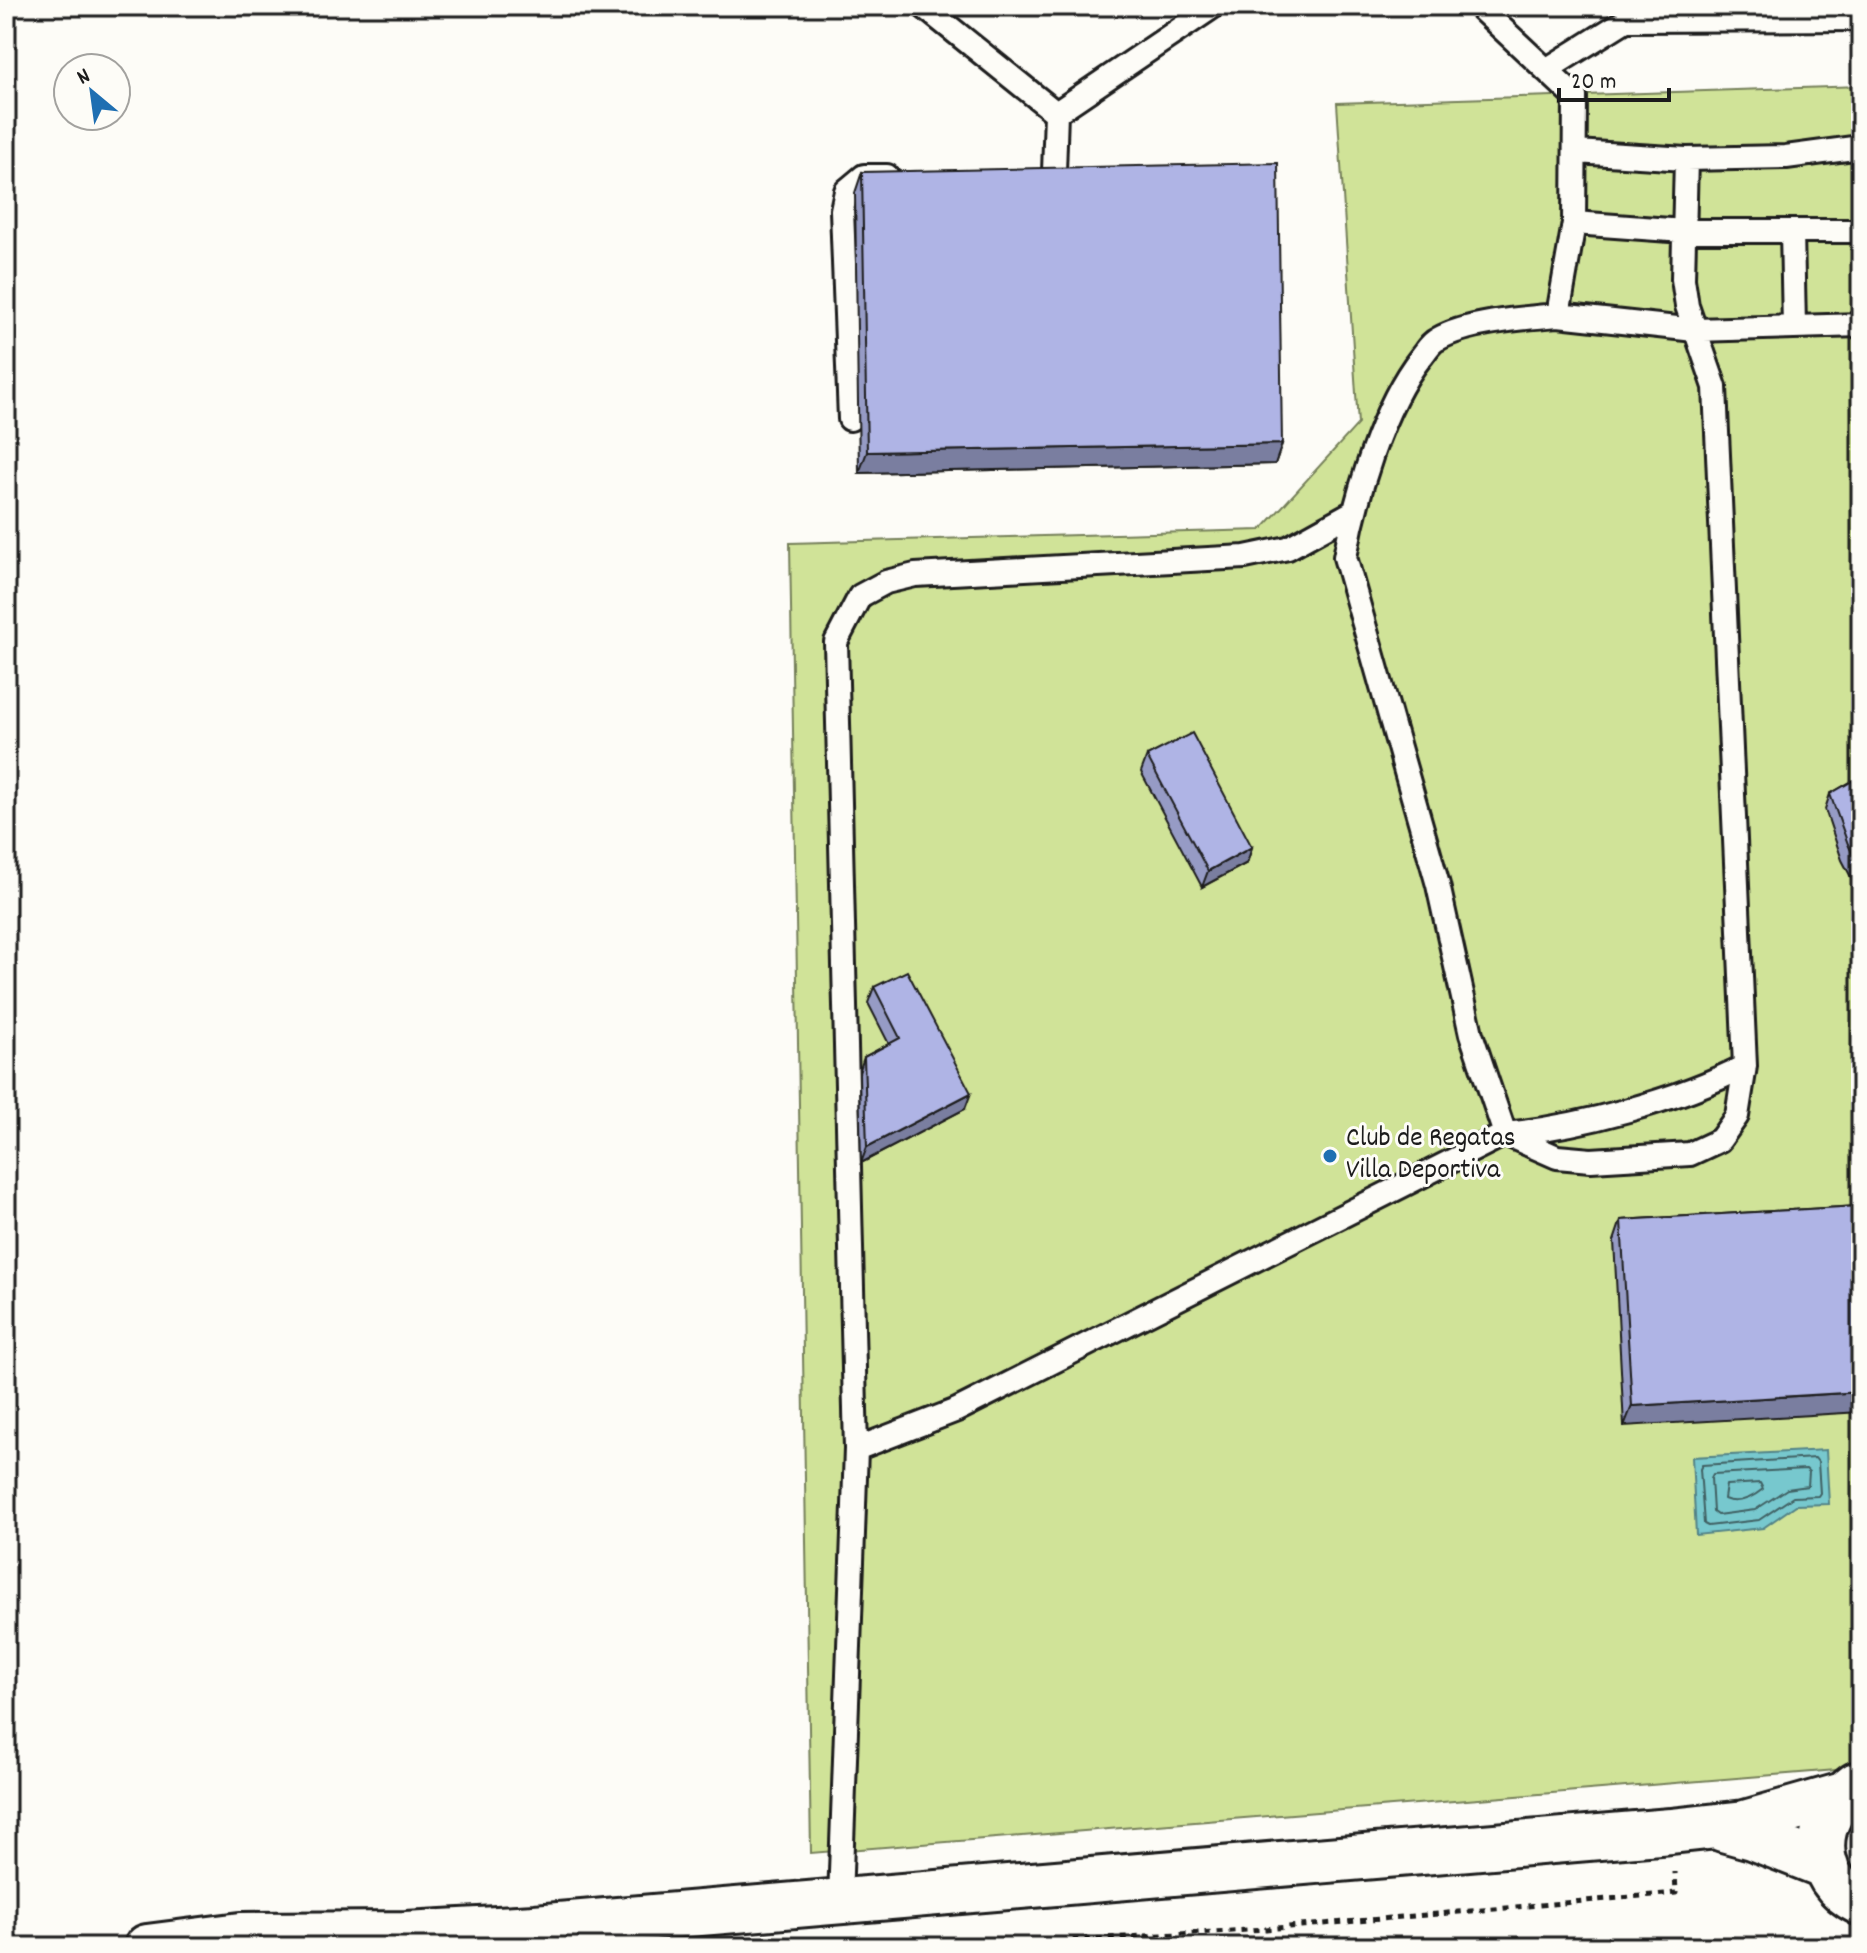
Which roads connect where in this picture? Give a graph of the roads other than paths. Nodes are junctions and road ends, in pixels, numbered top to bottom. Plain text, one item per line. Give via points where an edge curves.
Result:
1 (923, 6) edge
2 (1214, 6) edge
3 (1478, 6) edge
4 (1861, 19) edge
5 (1546, 70) junction
6 (1056, 113) junction
7 (1861, 147) edge
8 (1576, 152) junction
9 (1686, 159) junction
10 (1054, 172) edge
11 (911, 175) edge
12 (1574, 223) junction
13 (1684, 231) junction
14 (1792, 231) junction
15 (1861, 231) edge
16 (1558, 315) junction
17 (1861, 325) edge
18 (1794, 327) junction
19 (1695, 330) junction
20 (850, 419) dead end
21 (1353, 512) junction
22 (1745, 1066) junction
23 (1505, 1134) junction
24 (856, 1449) junction
25 (1851, 1789) edge
26 (1716, 1827) junction
27 (1826, 1866) junction
28 (840, 1900) junction
29 (1861, 1903) edge
30 (147, 1947) edge

1 - 6 lane
2 - 6 lane
3 - 5 lane
4 - 5 lane via 1626,20
5 - 8 lane via 1575,97
6 - 10 lane
7 - 9 lane via 1786,157
8 - 9 lane
8 - 12 lane
9 - 13 lane
11 - 20 lane via 864,176 846,191 842,210
12 - 13 lane
12 - 16 lane
13 - 14 lane
13 - 19 lane via 1683,279
14 - 15 lane
14 - 18 lane
16 - 19 lane
16 - 21 lane via 1471,327 1436,339 1409,372 1375,445
17 - 18 lane
18 - 19 lane
19 - 22 lane via 1715,387
21 - 23 lane via 1345,557 1438,885 1471,1034
21 - 24 lane via 1288,548 1245,557 915,575 860,596 847,620 836,642
22 - 23 lane via 1714,1082 1610,1114
22 - 23 lane via 1737,1116 1720,1140 1690,1154 1557,1157
23 - 24 lane via 957,1410
24 - 28 lane
25 - 26 street via 1774,1816
25 - 27 street via 1827,1815 1821,1837
26 - 27 street
26 - 28 street
27 - 29 street via 1833,1881
28 - 30 street via 535,1927 241,1935

